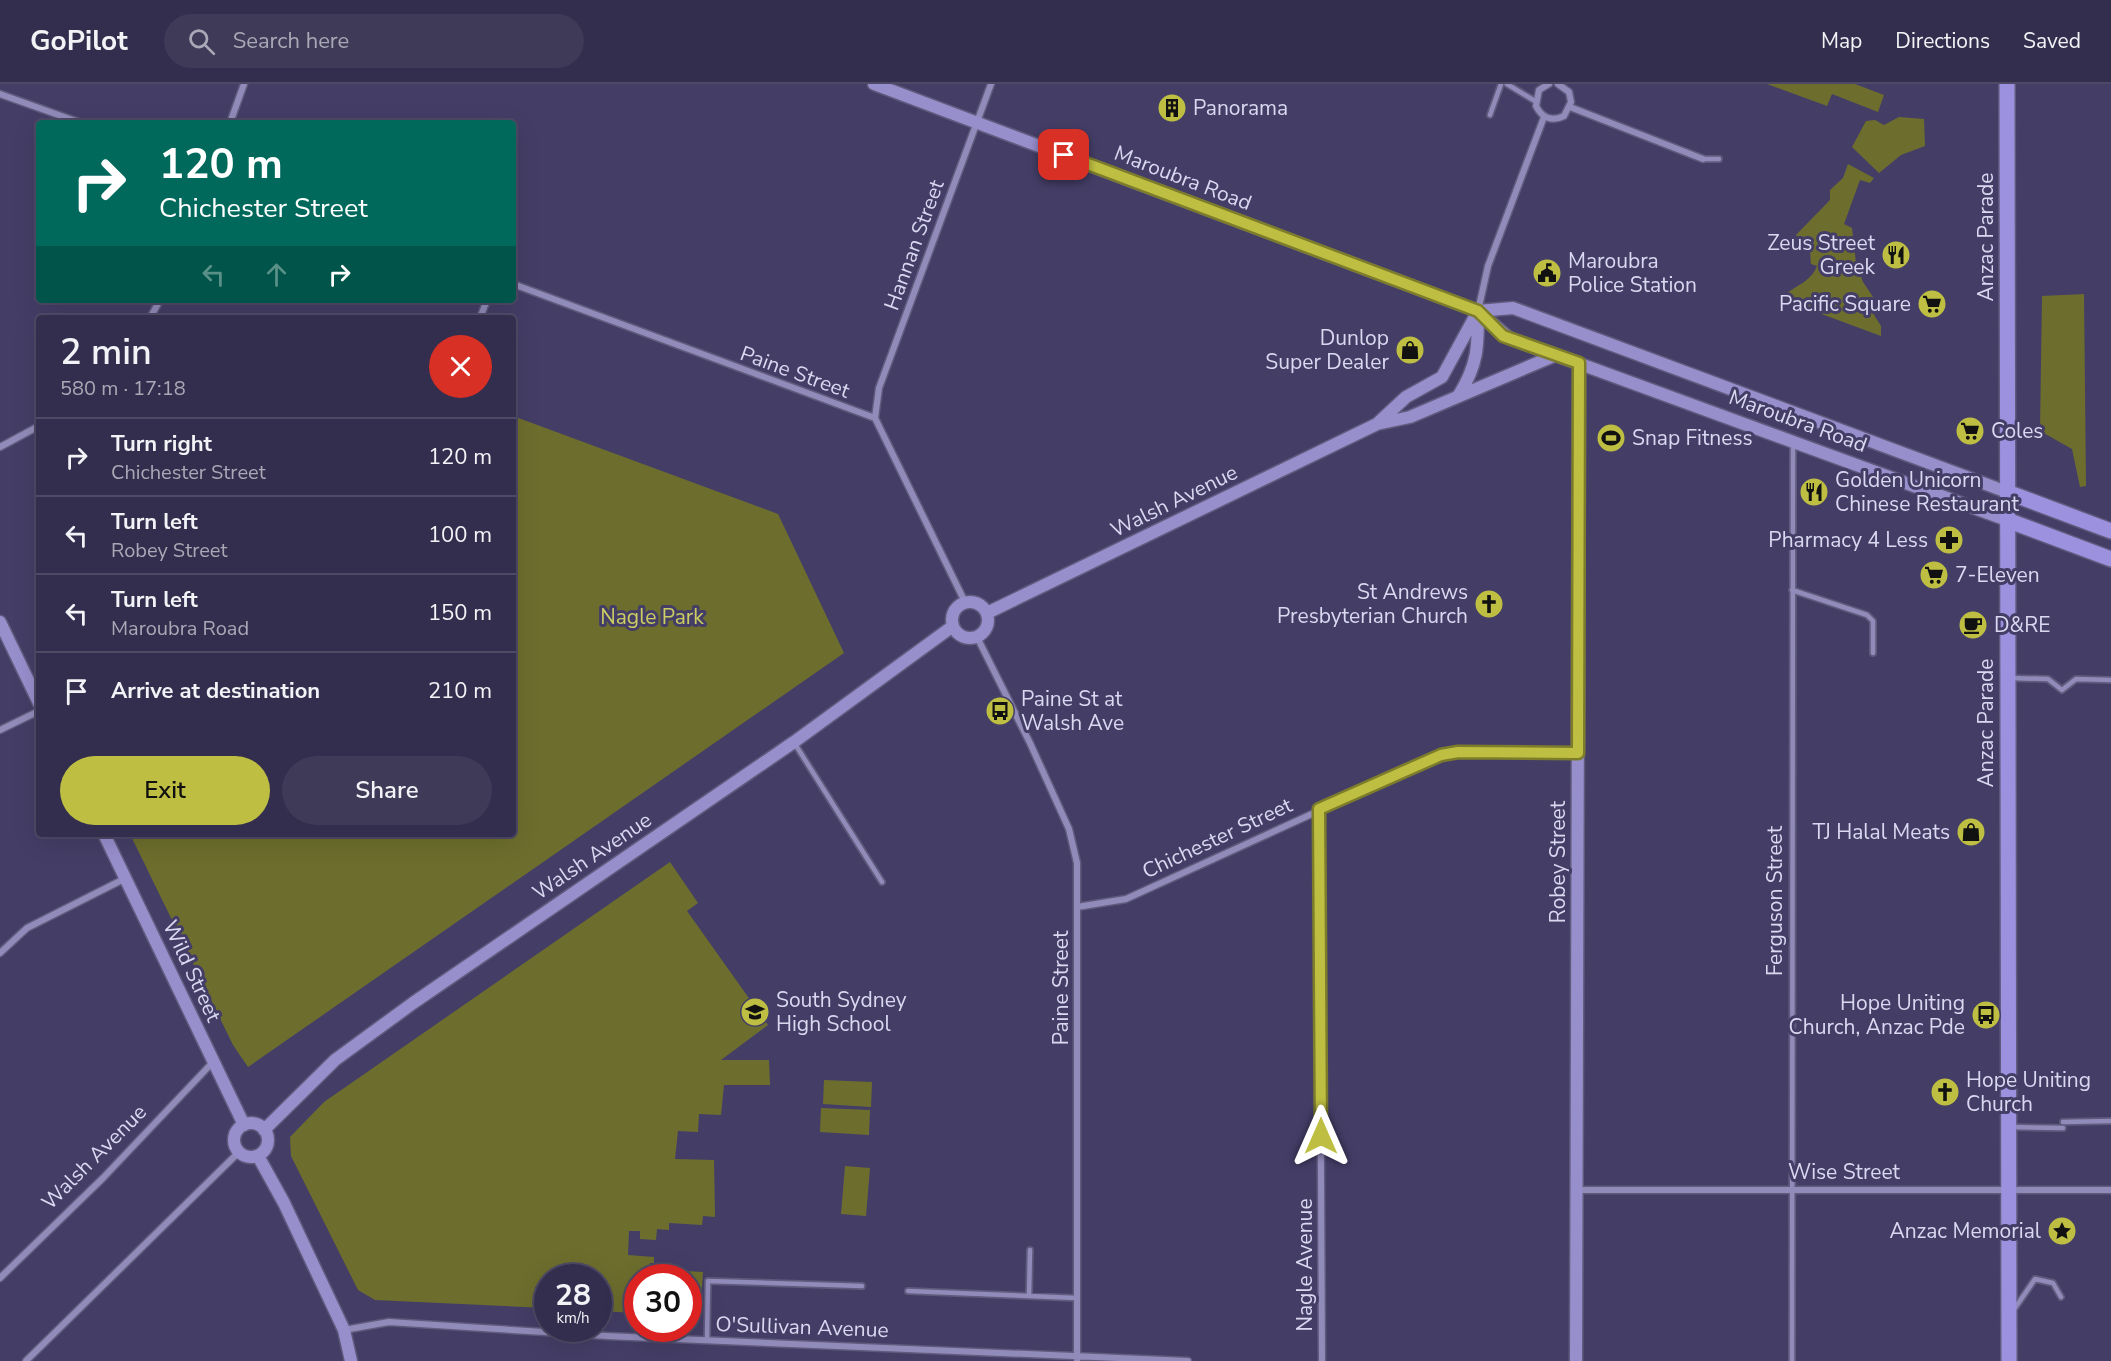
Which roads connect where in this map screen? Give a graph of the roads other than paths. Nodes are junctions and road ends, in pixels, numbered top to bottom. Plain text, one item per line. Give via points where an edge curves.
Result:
1 (244, 84) edge
2 (874, 84) edge
3 (991, 84) edge
4 (1501, 84) edge
5 (1507, 84) edge
6 (1548, 84) edge
7 (1561, 84) edge
8 (2007, 84) edge
9 (0, 94) edge
10 (1535, 101) junction
11 (1570, 107) junction
12 (1490, 115) dead end
13 (1544, 117) junction
14 (73, 120) edge
15 (231, 120) edge
16 (976, 122) junction
17 (1703, 159) joint
18 (1719, 159) dead end
19 (516, 285) edge
20 (1478, 311) junction
21 (1556, 355) junction
22 (1579, 363) junction
23 (1459, 395) junction
24 (875, 418) junction
25 (1377, 424) junction
26 (36, 428) edge
27 (1794, 442) junction
28 (0, 447) edge
29 (2007, 492) junction
30 (2007, 520) junction
31 (2111, 531) edge
32 (2111, 559) edge
33 (1792, 590) junction
34 (965, 602) junction
35 (987, 612) junction
36 (0, 622) edge
37 (953, 627) junction
38 (977, 637) junction
39 (1873, 653) dead end
40 (2007, 678) junction
41 (2111, 680) edge
42 (36, 697) edge
43 (36, 712) edge
44 (0, 730) edge
45 (794, 742) junction
46 (1578, 753) junction
47 (1319, 809) junction
48 (106, 837) edge
49 (126, 878) junction
50 (882, 882) dead end
51 (1077, 907) junction
52 (0, 954) edge
53 (213, 1062) junction
54 (2111, 1121) edge
55 (2063, 1122) dead end
56 (244, 1125) junction
57 (2008, 1127) junction
58 (2063, 1128) dead end
59 (264, 1130) junction
60 (239, 1152) junction
61 (258, 1156) junction
62 (1792, 1189) junction
63 (1576, 1190) junction
64 (2111, 1190) edge
65 (2008, 1191) junction
66 (1030, 1250) dead end
67 (0, 1278) edge
68 (862, 1286) dead end
69 (908, 1291) dead end
70 (1029, 1296) junction
71 (2061, 1297) dead end
72 (1077, 1298) junction
73 (2010, 1316) junction
74 (344, 1330) junction
75 (707, 1340) junction
76 (1077, 1358) edge
77 (26, 1361) edge
78 (351, 1361) edge
79 (1188, 1361) edge
80 (1322, 1361) edge
81 (1576, 1361) edge
82 (1792, 1361) edge
83 (2009, 1361) edge

1 - 15 street
2 - 16 street, Maroubra Road
3 - 16 street, Hannan Street
4 - 12 lane
5 - 10 lane
6 - 10 street via 1539,90
7 - 11 street via 1571,97
8 - 29 main road, Anzac Parade
9 - 14 street
10 - 13 street
11 - 13 street via 1560,118
11 - 17 street
13 - 20 street via 1488,266
16 - 20 street, Maroubra Road
16 - 24 street, Hannan Street via 879,388
17 - 18 lane
19 - 24 street, Paine Street
20 - 21 street, Maroubra Road via 1503,336
20 - 23 street via 1478,352 1472,375
20 - 25 street, Walsh Avenue via 1442,377 1406,397
20 - 29 street, Maroubra Road via 1513,308
21 - 22 street, Maroubra Road
21 - 23 street, Walsh Avenue
22 - 27 street, Maroubra Road
22 - 46 street, Robey Street
23 - 25 street, Walsh Avenue via 1410,417
24 - 34 street
25 - 35 street, Walsh Avenue
26 - 28 street
27 - 30 street, Maroubra Road
27 - 33 lane, Ferguson Street
29 - 30 main road, Anzac Parade
29 - 31 main road, Maroubra Road
30 - 32 main road, Maroubra Road
30 - 40 main road, Anzac Parade
33 - 39 lane via 1867,615 1872,621
33 - 62 lane, Ferguson Street
34 - 35 street via 980,604
34 - 37 street via 954,611
35 - 38 street via 986,629
36 - 42 street
37 - 38 street via 964,637
37 - 45 street, Walsh Avenue
38 - 51 street, Paine Street via 1072,836 1077,863
40 - 41 lane via 2048,679 2062,690 2076,679
40 - 57 main road, Anzac Parade
43 - 44 street
45 - 50 lane
45 - 59 street, Walsh Avenue via 404,1009 335,1060
46 - 47 street, Chichester Street via 1441,755
46 - 63 street, Robey Street
47 - 51 street, Chichester Street via 1126,899
47 - 80 street, Nagle Avenue
48 - 49 street, Wild Street
49 - 52 street via 27,928
49 - 53 street, Wild Street
51 - 72 street, Paine Street
53 - 56 street, Wild Street
53 - 67 street, Walsh Avenue via 103,1178
54 - 55 lane
56 - 59 street via 253,1124
56 - 60 street via 234,1137
57 - 58 lane
57 - 65 main road, Anzac Parade
59 - 61 street via 267,1144
60 - 61 street via 248,1157
60 - 77 street
61 - 74 street
62 - 63 street, Wise Street
62 - 65 street, Wise Street
62 - 82 lane, Ferguson Street
63 - 81 street, Robey Street
64 - 65 street, Wise Street
65 - 73 main road, Anzac Parade
66 - 70 lane
68 - 75 lane via 708,1281
69 - 70 lane
70 - 72 lane
71 - 73 lane via 2053,1283 2036,1279
72 - 76 street, Paine Street
73 - 83 main road, Anzac Parade
74 - 75 street, O'Sullivan Avenue via 388,1322
74 - 78 street
75 - 76 street, O'Sullivan Avenue
76 - 79 street, O'Sullivan Avenue

